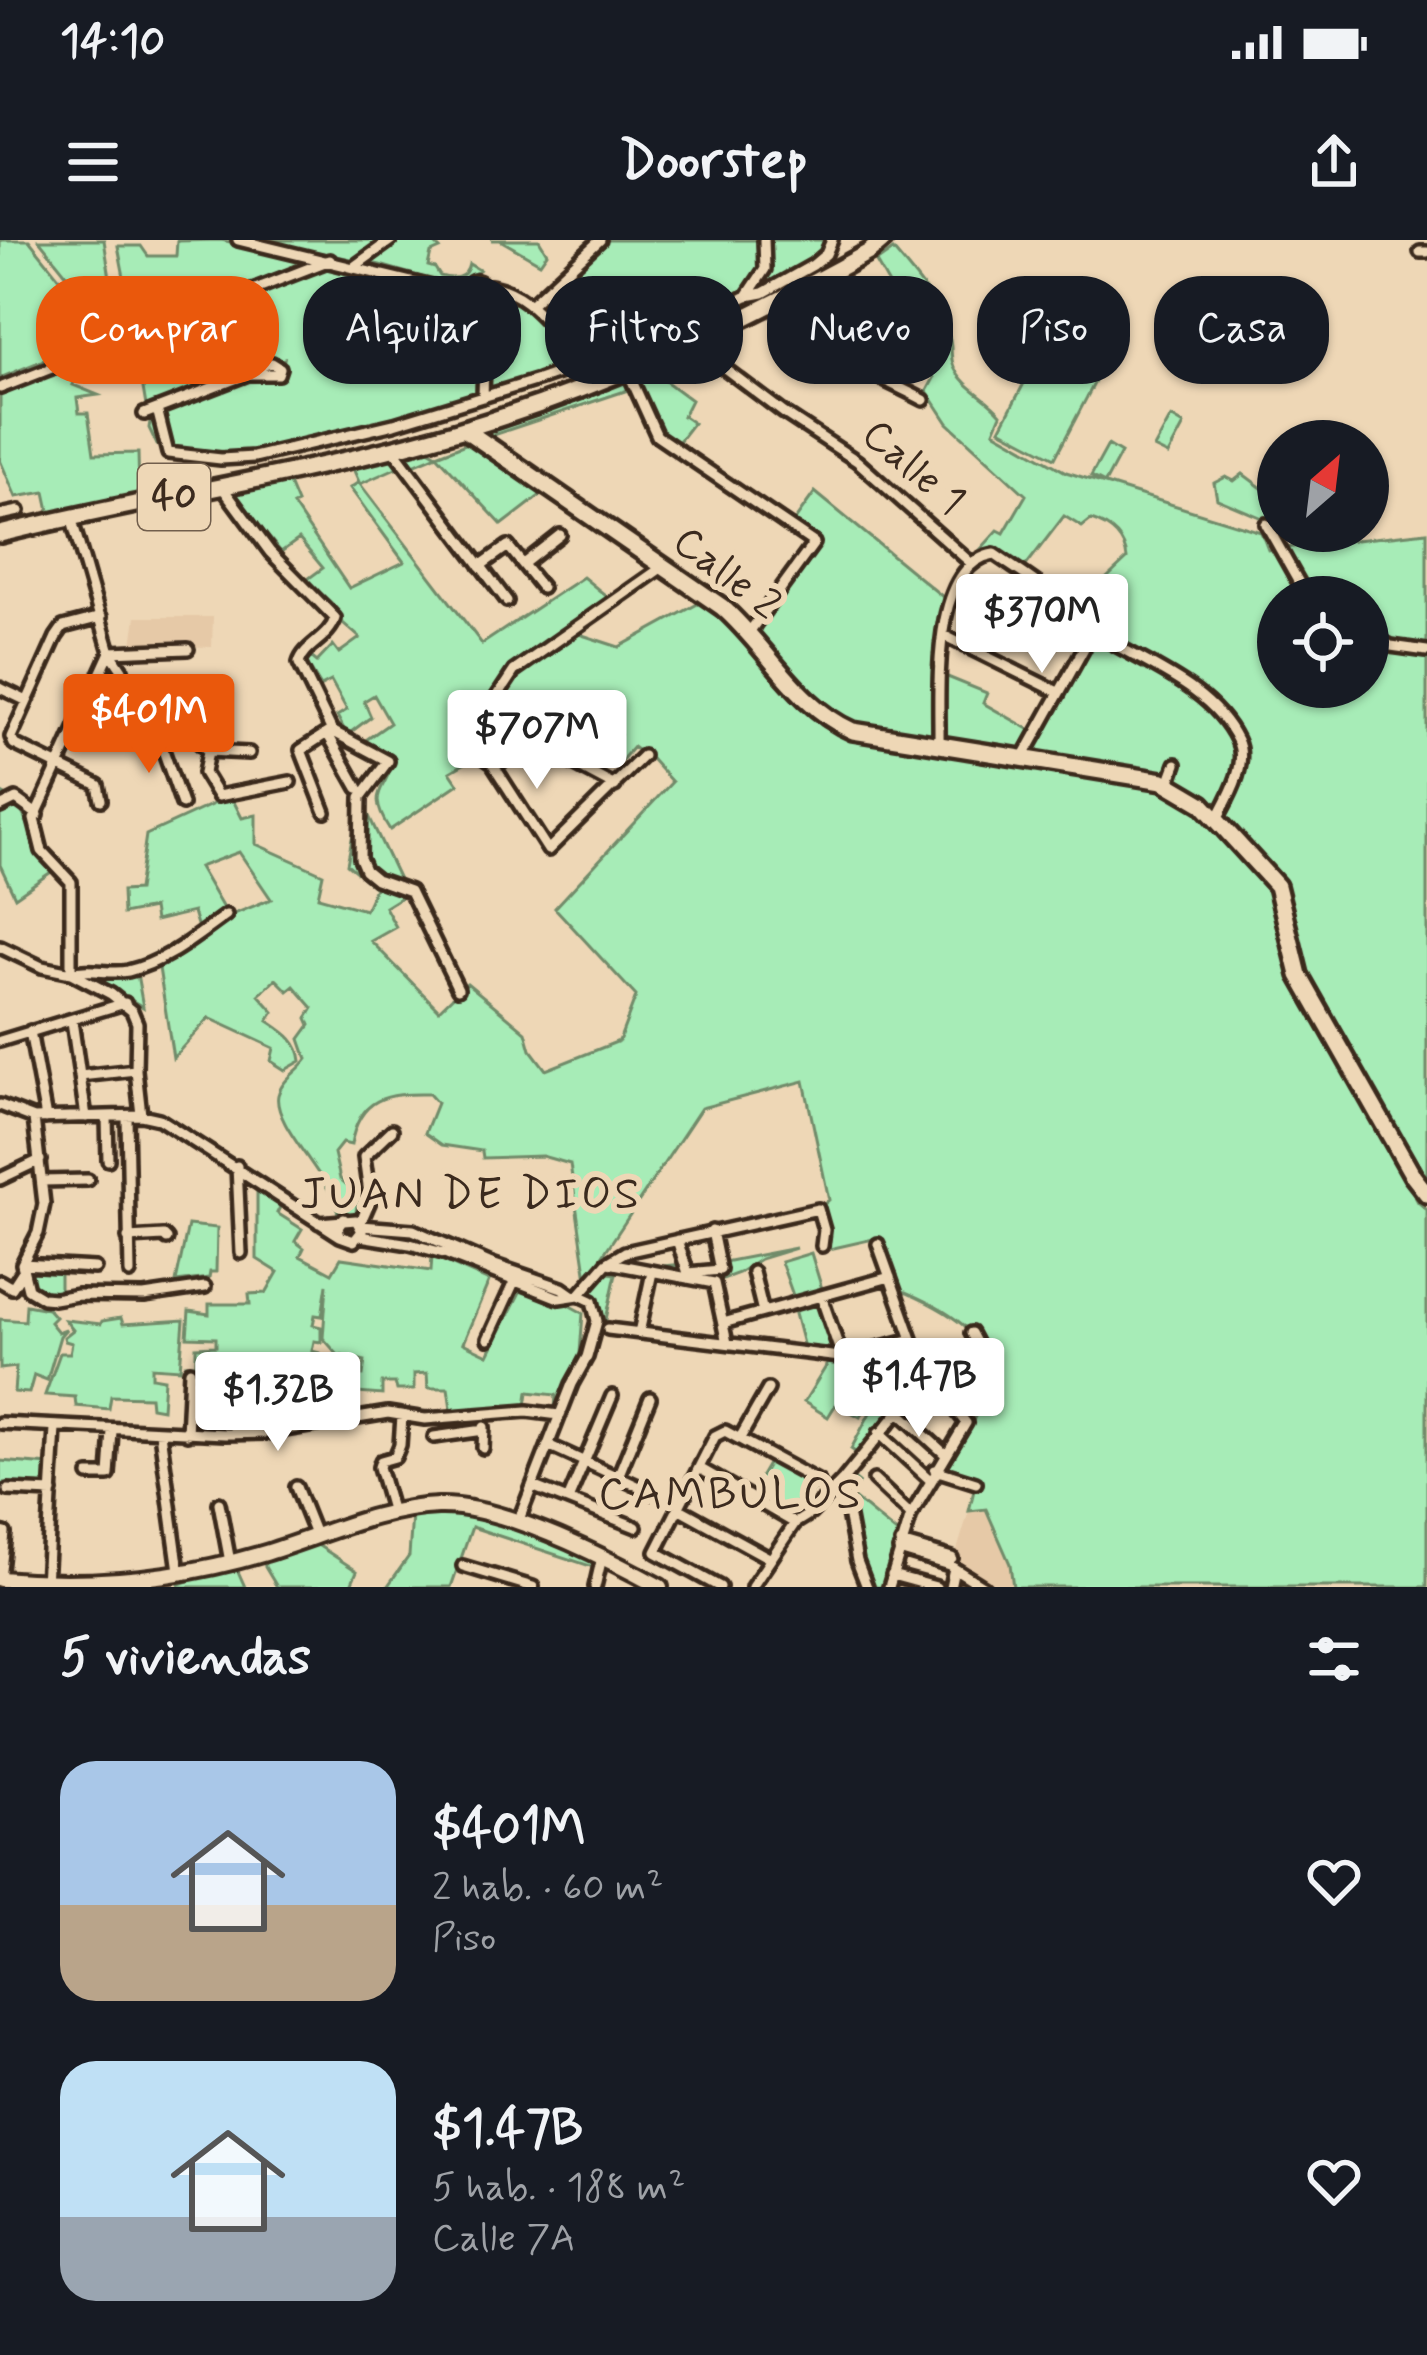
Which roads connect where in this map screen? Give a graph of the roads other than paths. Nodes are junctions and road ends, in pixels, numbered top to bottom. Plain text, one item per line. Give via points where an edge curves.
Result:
1 (238, 240) edge
2 (391, 240) edge
3 (600, 240) edge
4 (764, 240) edge
5 (832, 240) edge
6 (883, 240) edge
7 (331, 260) junction
8 (355, 266) junction
9 (393, 276) edge
10 (827, 276) edge
11 (747, 296) junction
12 (743, 298) edge
13 (521, 299) edge
14 (531, 304) junction
15 (545, 319) edge
16 (545, 376) edge
17 (743, 383) edge
18 (222, 384) edge
19 (483, 384) edge
20 (593, 384) edge
21 (633, 384) edge
22 (891, 384) edge
23 (3, 386) edge
24 (483, 397) junction
25 (924, 400) dead end
26 (157, 409) junction
27 (144, 414) dead end
28 (464, 429) junction
29 (392, 448) junction
30 (221, 487) junction
31 (19, 511) dead end
32 (0, 515) edge
33 (71, 517) junction
34 (0, 534) edge
35 (560, 535) dead end
36 (523, 564) junction
37 (972, 564) junction
38 (480, 566) junction
39 (661, 568) junction
40 (542, 588) dead end
41 (507, 601) dead end
42 (101, 617) junction
43 (750, 631) junction
44 (1093, 632) junction
45 (945, 635) junction
46 (1389, 645) edge
47 (188, 649) dead end
48 (1427, 650) edge
49 (110, 652) junction
50 (0, 688) edge
51 (1058, 692) junction
52 (27, 701) junction
53 (330, 732) junction
54 (157, 733) junction
55 (0, 739) edge
56 (939, 745) junction
57 (208, 751) junction
58 (249, 753) dead end
59 (643, 756) dead end
60 (1022, 756) junction
61 (492, 763) junction
62 (1177, 764) dead end
63 (59, 766) junction
64 (290, 782) dead end
65 (1169, 783) junction
66 (615, 786) junction
67 (358, 788) dead end
68 (100, 800) dead end
69 (182, 804) dead end
70 (0, 807) edge
71 (325, 812) dead end
72 (38, 814) junction
73 (1217, 819) junction
74 (226, 915) dead end
75 (0, 947) edge
76 (71, 973) junction
77 (458, 989) dead end
78 (125, 1003) junction
79 (72, 1021) junction
80 (30, 1031) junction
81 (0, 1041) edge
82 (136, 1070) junction
83 (80, 1076) junction
84 (0, 1106) edge
85 (142, 1115) junction
86 (86, 1117) junction
87 (106, 1117) junction
88 (34, 1118) junction
89 (46, 1118) junction
90 (127, 1118) junction
91 (392, 1130) dead end
92 (40, 1160) junction
93 (108, 1160) dead end
94 (237, 1166) junction
95 (0, 1179) edge
96 (88, 1180) dead end
97 (42, 1181) junction
98 (1427, 1194) edge
99 (344, 1219) junction
100 (319, 1223) junction
101 (360, 1229) junction
102 (712, 1232) junction
103 (340, 1236) junction
104 (128, 1238) junction
105 (167, 1239) dead end
106 (677, 1240) junction
107 (878, 1244) dead end
108 (822, 1246) dead end
109 (241, 1253) dead end
110 (608, 1263) junction
111 (22, 1267) junction
112 (95, 1268) dead end
113 (652, 1272) junction
114 (753, 1272) dead end
115 (130, 1273) dead end
116 (890, 1277) junction
117 (0, 1281) edge
118 (514, 1282) junction
119 (205, 1287) dead end
120 (576, 1295) junction
121 (821, 1296) junction
122 (763, 1312) junction
123 (723, 1323) junction
124 (608, 1329) dead end
125 (639, 1333) junction
126 (971, 1334) dead end
127 (488, 1339) dead end
128 (912, 1340) junction
129 (727, 1343) junction
130 (842, 1357) junction
131 (236, 1365) dead end
132 (321, 1367) dead end
133 (190, 1371) dead end
134 (924, 1372) junction
135 (768, 1389) dead end
136 (612, 1396) dead end
137 (650, 1398) dead end
138 (898, 1411) junction
139 (958, 1413) junction
140 (560, 1415) junction
141 (401, 1416) junction
142 (485, 1416) junction
143 (0, 1423) edge
144 (324, 1424) junction
145 (55, 1428) junction
146 (484, 1430) junction
147 (112, 1431) junction
148 (160, 1433) junction
149 (879, 1433) junction
150 (187, 1434) junction
151 (234, 1434) junction
152 (434, 1437) dead end
153 (740, 1438) junction
154 (548, 1445) junction
155 (483, 1448) dead end
156 (848, 1449) dead end
157 (946, 1455) junction
158 (859, 1457) junction
159 (586, 1461) junction
160 (699, 1468) junction
161 (619, 1474) junction
162 (89, 1475) dead end
163 (932, 1475) junction
164 (842, 1480) junction
165 (874, 1480) dead end
166 (820, 1482) dead end
167 (976, 1483) dead end
168 (532, 1486) junction
169 (296, 1487) dead end
170 (8, 1490) dead end
171 (52, 1492) junction
172 (653, 1493) dead end
173 (568, 1500) junction
174 (219, 1503) dead end
175 (677, 1508) junction
176 (392, 1513) junction
177 (911, 1515) junction
178 (518, 1522) junction
179 (795, 1523) junction
180 (636, 1527) dead end
181 (0, 1532) edge
182 (316, 1538) junction
183 (900, 1546) junction
184 (602, 1557) junction
185 (769, 1558) junction
186 (230, 1562) junction
187 (953, 1563) junction
188 (464, 1566) dead end
189 (0, 1579) edge
190 (173, 1579) edge
191 (890, 1581) edge
192 (46, 1584) junction
193 (135, 1584) edge
194 (74, 1585) edge
195 (598, 1586) edge
196 (533, 1587) edge
197 (660, 1587) edge
198 (720, 1587) edge
199 (752, 1587) edge
200 (867, 1587) edge
201 (936, 1587) edge
202 (950, 1587) edge
203 (984, 1587) edge

1 - 7 street
2 - 8 street
3 - 14 street
4 - 11 street via 765,269
5 - 11 street via 813,265
6 - 10 main road, 40
7 - 8 street
7 - 23 street
8 - 9 street
11 - 12 street
13 - 14 street
14 - 15 street
16 - 24 street
17 - 37 street, Calle 1 via 857,461
18 - 26 street
19 - 24 street
20 - 28 main road, 40
21 - 43 street via 657,436 814,543
22 - 25 street
24 - 26 street via 293,449 221,459 168,453
26 - 27 street
28 - 29 main road, 40
28 - 39 main road, Calle 2
29 - 30 main road, 40
29 - 38 street
30 - 33 main road, 40
30 - 53 street via 335,618 298,659
31 - 32 street
33 - 34 main road, 40
33 - 42 street
35 - 36 street
36 - 38 street via 508,546
36 - 40 street
37 - 44 street via 994,554
37 - 45 street via 946,603
38 - 41 street
39 - 43 main road, Calle 2
39 - 61 street via 514,671 471,736 470,747
42 - 49 street
42 - 52 street via 63,627
43 - 56 main road, Calle 2 via 804,699 836,724
44 - 51 street
44 - 73 street via 1176,679 1214,708 1237,740 1234,787
45 - 51 street
45 - 56 street
46 - 48 street
47 - 49 street
49 - 54 street via 140,738
49 - 63 street
50 - 52 street
51 - 60 street
52 - 63 street via 12,741
53 - 67 street
53 - 71 street via 301,750
53 - 77 street via 388,761 361,796 361,858 376,879 410,891
54 - 57 street via 179,724
54 - 69 street
55 - 63 street
56 - 60 main road, Calle 2
57 - 58 street
57 - 64 street via 204,773 218,796
59 - 66 street
60 - 65 main road, Calle 2
61 - 66 street via 553,753
61 - 66 street via 548,850
62 - 65 street
63 - 68 street via 98,785
63 - 72 street
65 - 73 main road
70 - 72 street via 16,799
72 - 76 street via 41,851 71,882
73 - 98 main road via 1277,886 1299,975
74 - 76 street via 170,955 124,972
75 - 76 street
76 - 78 street
78 - 79 street
78 - 82 street via 137,1023
79 - 80 street
79 - 83 street
80 - 81 street
80 - 89 street
82 - 83 street
82 - 85 street
83 - 86 street
84 - 88 street
85 - 90 street
85 - 94 street
86 - 87 street
86 - 89 street
87 - 90 street
87 - 93 street
88 - 89 street
88 - 92 street
90 - 104 street
91 - 101 street via 364,1157 370,1201
92 - 95 street
92 - 97 street
94 - 100 street
94 - 109 street
96 - 97 street
97 - 111 street via 41,1223
99 - 100 street
99 - 101 street
99 - 103 street
100 - 103 street
101 - 103 street via 350,1242
101 - 118 street
101 - 120 street via 413,1230
102 - 106 street
102 - 106 street via 720,1270 688,1273
102 - 108 street via 818,1209
104 - 105 street
104 - 115 street
106 - 110 street
107 - 116 street
110 - 113 street
110 - 120 street
111 - 112 street
111 - 117 street via 12,1288
111 - 119 street via 28,1289 54,1299
113 - 123 street via 714,1283
113 - 125 street
114 - 122 street
116 - 121 street
116 - 128 street
118 - 120 street via 559,1298
118 - 127 street
120 - 140 street via 592,1301 595,1330
121 - 122 street
121 - 130 street
122 - 123 street
123 - 129 street
124 - 125 street
125 - 129 street
126 - 139 street via 986,1376
128 - 130 street
128 - 134 street
129 - 130 street
130 - 134 street
131 - 151 street
132 - 144 street
133 - 150 street
134 - 138 street
134 - 139 street
135 - 153 street
136 - 159 street
137 - 161 street
138 - 149 street
138 - 157 street
139 - 157 street via 965,1423
140 - 142 street
140 - 154 street
141 - 142 street
141 - 144 street
141 - 176 street via 398,1451 380,1467
142 - 146 street
143 - 145 street
144 - 151 street
145 - 147 street
145 - 171 street
146 - 152 street
146 - 155 street
147 - 148 street
147 - 162 street via 109,1475
148 - 150 street
148 - 190 street
149 - 158 street
149 - 163 street
150 - 151 street
153 - 160 street via 720,1432
153 - 166 street
154 - 159 street
154 - 168 street
156 - 158 street
157 - 163 street
158 - 164 street
159 - 161 street
159 - 173 street
160 - 175 street
160 - 179 street
161 - 172 street
163 - 167 street
163 - 177 street
164 - 179 street
164 - 200 street
165 - 177 street
168 - 173 street
168 - 178 street
169 - 182 street
170 - 171 street
171 - 192 street
173 - 180 street
174 - 186 street
175 - 185 street
175 - 198 street via 656,1552
176 - 178 main road via 444,1506
176 - 182 main road
177 - 183 street
178 - 184 main road
179 - 185 street
181 - 189 street
182 - 186 main road
183 - 187 street
183 - 191 street
184 - 195 street
184 - 197 main road
185 - 199 street
186 - 190 main road
187 - 202 street
187 - 203 street
188 - 196 street
189 - 192 main road
190 - 193 main road
191 - 201 street
192 - 194 main road
193 - 194 main road

